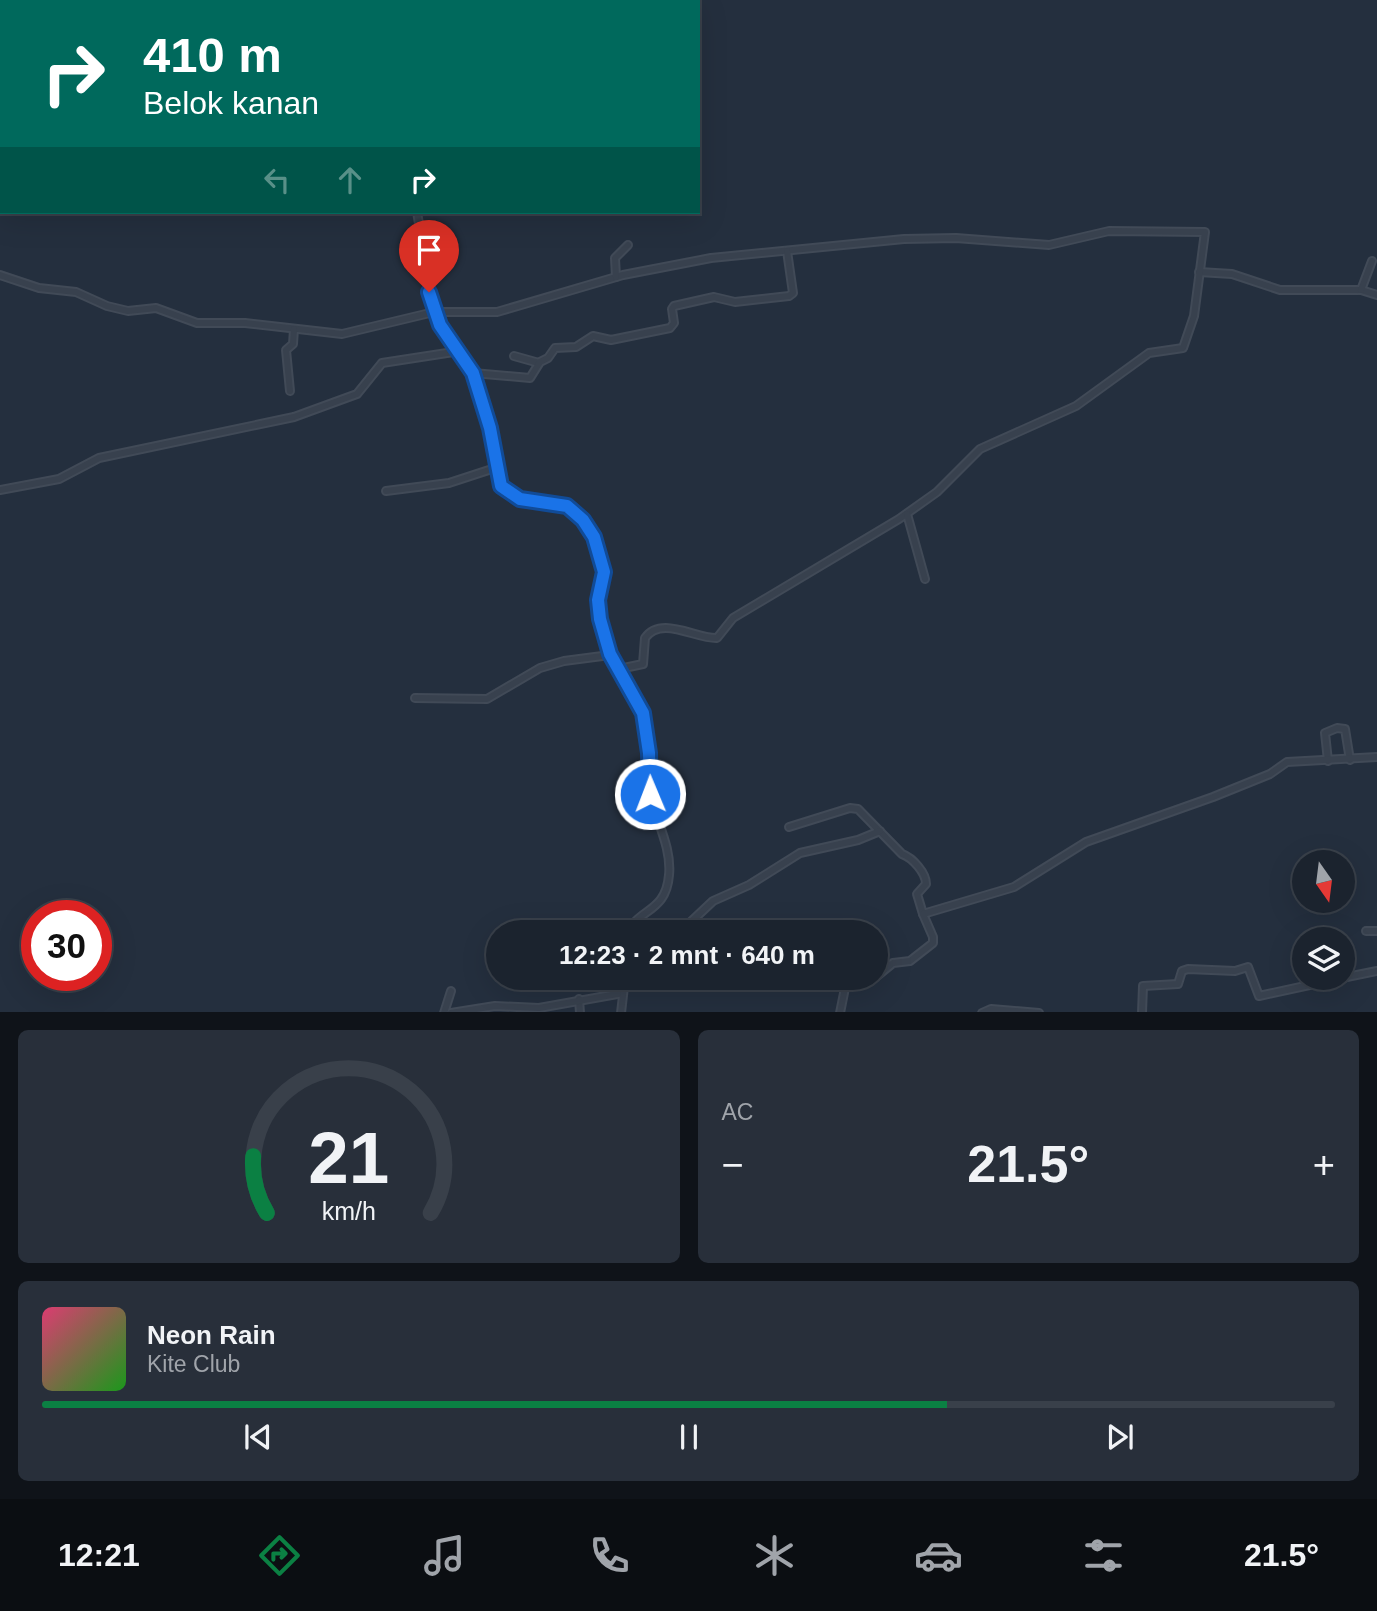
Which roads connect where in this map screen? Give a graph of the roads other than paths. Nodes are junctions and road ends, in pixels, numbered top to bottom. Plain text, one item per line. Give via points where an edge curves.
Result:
1 (417, 214) edge
2 (628, 245) dead end
3 (787, 251) junction
4 (1373, 261) dead end
5 (1199, 272) junction
6 (0, 275) edge
7 (616, 277) junction
8 (1361, 290) junction
9 (1377, 295) edge
10 (434, 312) junction
11 (294, 329) junction
12 (460, 351) junction
13 (514, 356) dead end
14 (539, 363) junction
15 (473, 373) junction
16 (290, 390) dead end
17 (495, 468) junction
18 (0, 490) edge
19 (386, 491) dead end
20 (907, 514) junction
21 (925, 579) dead end
22 (610, 654) junction
23 (619, 669) junction
24 (415, 698) dead end
25 (1377, 757) edge
26 (1350, 760) junction
27 (1328, 761) junction
28 (789, 828) dead end
29 (880, 831) junction
30 (923, 914) junction
31 (638, 920) edge
32 (693, 920) edge
33 (1377, 931) edge
34 (1366, 932) dead end
35 (888, 968) edge
36 (1377, 971) edge
37 (1355, 975) edge
38 (1292, 989) edge
39 (623, 990) edge
40 (845, 990) edge
41 (451, 991) dead end
42 (623, 993) junction
43 (579, 999) junction
44 (444, 1012) edge
45 (458, 1012) edge
46 (580, 1012) edge
47 (621, 1012) edge
48 (840, 1012) edge
49 (984, 1012) edge
50 (1027, 1012) edge
51 (1142, 1012) edge

1 - 10 street
2 - 7 street via 615,258
3 - 5 street via 940,238 1049,245 1109,230 1202,231 1206,236
3 - 7 street via 677,262
3 - 14 street via 791,296 735,302 714,298 674,306 670,328 607,340 593,336 575,347 555,348
4 - 8 street
5 - 8 street via 1232,274 1280,290
5 - 20 street via 1194,316 1183,348 1149,353 1076,406 979,449 937,492
6 - 11 street via 39,288 76,292 104,306 151,308 197,323
7 - 10 street via 497,312
8 - 9 street
10 - 11 street via 345,333
10 - 12 street
11 - 16 street via 293,344 286,350
12 - 15 street
12 - 18 street via 382,363 355,395 294,417 99,458 59,480
13 - 14 street
14 - 15 street via 530,378
15 - 17 street via 490,428
17 - 19 street via 449,483
17 - 22 street via 508,492 522,499 567,506 592,532 603,564 598,606
20 - 21 street
20 - 23 street via 733,618 717,638 670,628 653,631 645,638 643,664
22 - 23 street
22 - 24 street via 540,668 487,699
23 - 31 street via 643,713 649,790 670,871 659,904
25 - 26 street
26 - 27 street
26 - 27 street via 1345,729 1337,728 1325,732
27 - 30 street via 1287,761 1270,774 1213,797 1086,842 1014,887
28 - 29 street via 853,807
29 - 30 street via 927,880 917,893
29 - 32 street via 800,853 749,886 713,901
30 - 35 street via 933,942 910,961
33 - 34 street
36 - 37 street
38 - 51 street via 1258,996 1248,967 1235,971 1188,969 1182,971 1178,984 1143,986
39 - 42 street
40 - 48 street
41 - 44 street
42 - 43 street
42 - 47 street
43 - 45 street via 539,1008 495,1006
43 - 46 street
49 - 50 street

